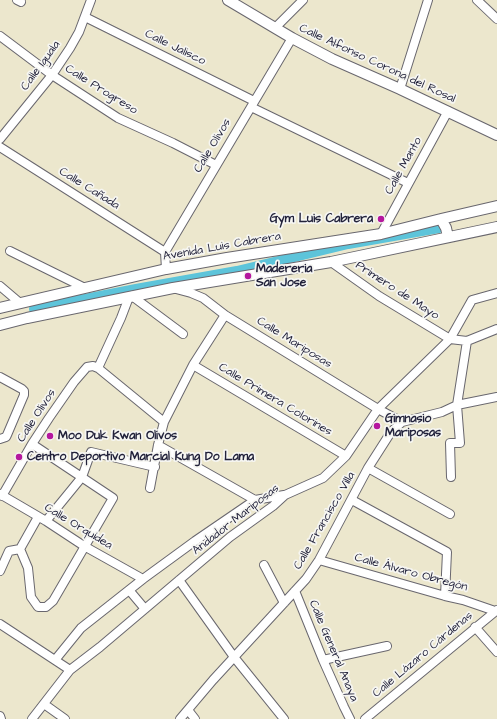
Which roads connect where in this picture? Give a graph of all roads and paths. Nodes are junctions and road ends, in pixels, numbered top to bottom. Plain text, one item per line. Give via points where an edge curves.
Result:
1 (91, 0) edge
2 (228, 0) edge
3 (303, 0) edge
4 (428, 0) edge
5 (477, 0) edge
6 (85, 17) junction
7 (497, 18) edge
8 (275, 28) junction
9 (0, 36) edge
10 (292, 38) junction
11 (52, 75) junction
12 (400, 89) junction
13 (252, 104) junction
14 (448, 111) junction
15 (497, 135) edge
16 (0, 139) edge
17 (0, 147) edge
18 (216, 165) junction
19 (408, 183) junction
20 (497, 206) edge
21 (441, 218) junction
22 (497, 227) edge
23 (381, 234) junction
24 (448, 237) junction
25 (10, 250) dead end
26 (165, 252) junction
27 (331, 262) junction
28 (166, 269) junction
29 (0, 286) edge
30 (85, 288) junction
31 (173, 288) junction
32 (497, 293) edge
33 (131, 297) junction
34 (20, 303) junction
35 (3, 307) edge
36 (225, 314) junction
37 (27, 318) junction
38 (4, 324) edge
39 (497, 329) edge
40 (183, 334) dead end
41 (450, 339) junction
42 (467, 341) junction
43 (193, 365) junction
44 (98, 368) junction
45 (0, 377) edge
46 (497, 397) edge
47 (457, 405) junction
48 (378, 409) junction
49 (164, 422) junction
50 (402, 422) junction
51 (0, 439) edge
52 (32, 444) junction
53 (158, 445) junction
54 (346, 456) junction
55 (155, 467) junction
56 (368, 468) junction
57 (82, 477) junction
58 (450, 477) dead end
59 (150, 488) dead end
60 (1, 495) edge
61 (285, 495) junction
62 (256, 500) junction
63 (352, 500) junction
64 (450, 514) dead end
65 (38, 517) junction
66 (46, 521) junction
67 (84, 546) junction
68 (20, 549) junction
69 (319, 560) junction
70 (264, 564) dead end
71 (0, 571) edge
72 (143, 579) junction
73 (179, 580) junction
74 (129, 590) junction
75 (295, 591) junction
76 (445, 596) junction
77 (284, 603) junction
78 (145, 609) junction
79 (496, 610) edge
80 (0, 624) edge
81 (475, 627) junction
82 (387, 646) dead end
83 (497, 652) edge
84 (234, 657) junction
85 (55, 660) junction
86 (323, 660) junction
87 (70, 670) junction
88 (44, 704) junction
89 (188, 710) junction
90 (32, 719) edge
91 (65, 719) edge
92 (180, 719) edge
93 (195, 719) edge
94 (284, 719) edge
95 (350, 719) edge
96 (365, 719) edge

1 - 6 street, Calle Iguala
2 - 8 street, Calle Alfonso Corona del Rosal
3 - 8 street
4 - 12 street
5 - 7 street
6 - 11 street, Calle Iguala via 70,48
6 - 13 street, Calle Jalisco
8 - 10 street, Calle Alfonso Corona del Rosal
9 - 11 street, Calle Progreso
10 - 12 street, Calle Alfonso Corona del Rosal
10 - 13 street, Calle Olivos
11 - 16 street, Calle Iguala
11 - 18 street, Calle Progreso via 118,118
12 - 14 street, Calle Alfonso Corona del Rosal
13 - 18 street, Calle Olivos
13 - 19 street, Calle Jalisco
14 - 15 street, Calle Alfonso Corona del Rosal
14 - 19 street, Calle Manto
17 - 26 street, Calle Cañada
18 - 26 street, Calle Olivos
19 - 23 street, Calle Manto
20 - 21 street, Avenida Luis Cabrera
21 - 23 street, Avenida Luis Cabrera
21 - 24 street
22 - 24 street
23 - 28 street, Avenida Luis Cabrera
24 - 27 street
25 - 30 street
26 - 28 street
27 - 31 street
27 - 41 street, Primero de Mayo via 379,296
28 - 30 street, Avenida Luis Cabrera
29 - 34 street
30 - 34 street, Avenida Luis Cabrera
31 - 33 street
31 - 36 street, Calle Mariposas via 203,298
32 - 41 street, Andador Mariposas via 472,300
33 - 37 street
33 - 40 street
33 - 44 street
34 - 35 street, Avenida Luis Cabrera
34 - 37 street via 29,309
35 - 38 street
36 - 43 street
36 - 48 street, Calle Mariposas
37 - 38 street
39 - 42 street
41 - 42 street
41 - 48 street, Andador Mariposas
42 - 47 street
43 - 49 street
43 - 54 street, Calle Primera Colorines
44 - 49 street
44 - 52 street, Calle Olivos via 87,367 81,373
45 - 51 street via 24,391 7,435
46 - 47 street
47 - 50 street via 442,412
47 - 58 street via 460,443 450,443
48 - 50 street, Calle Mariposas
48 - 54 street, Andador Mariposas
49 - 53 street
50 - 56 street, Calle Francisco Villa via 391,432
52 - 57 street
52 - 60 street, Calle Olivos
53 - 55 street
53 - 62 street
54 - 61 street, Andador Mariposas via 323,478
55 - 57 street via 91,452
55 - 59 street
56 - 63 street, Calle Francisco Villa
56 - 64 street
57 - 66 street
57 - 67 street via 113,498
60 - 65 street, Calle Orquídea
61 - 62 street
61 - 73 street, Andador Mariposas
62 - 72 street, Andador Mariposas
63 - 69 street, Calle Francisco Villa
63 - 76 street via 447,552
65 - 66 street, Calle Orquídea
65 - 68 street
66 - 67 street, Calle Orquídea
67 - 68 street via 53,601 46,607 38,607 31,597 28,568
67 - 72 street, Calle Orquídea
68 - 71 street via 9,551
69 - 75 street, Calle Francisco Villa
69 - 76 street, Calle Álvaro Obregón
70 - 77 street
72 - 74 street, Andador Mariposas
73 - 78 street, Andador Mariposas
73 - 84 street
74 - 78 street
74 - 85 street, Andador Mariposas via 81,628
75 - 77 street, Calle Francisco Villa
75 - 86 street, Calle General Anaya
76 - 79 street, Calle Álvaro Obregón
77 - 84 street, Calle Francisco Villa
78 - 87 street, Andador Mariposas
79 - 81 street, Calle Lázaro Cárdenas
80 - 85 street
81 - 83 street
81 - 96 street, Calle Lázaro Cárdenas
82 - 86 street
84 - 89 street, Calle Francisco Villa
84 - 94 street
85 - 87 street
86 - 95 street, Calle General Anaya
87 - 88 street, Andador Mariposas
88 - 90 street, Andador Mariposas
88 - 91 street
89 - 92 street, Calle Francisco Villa
89 - 93 street

